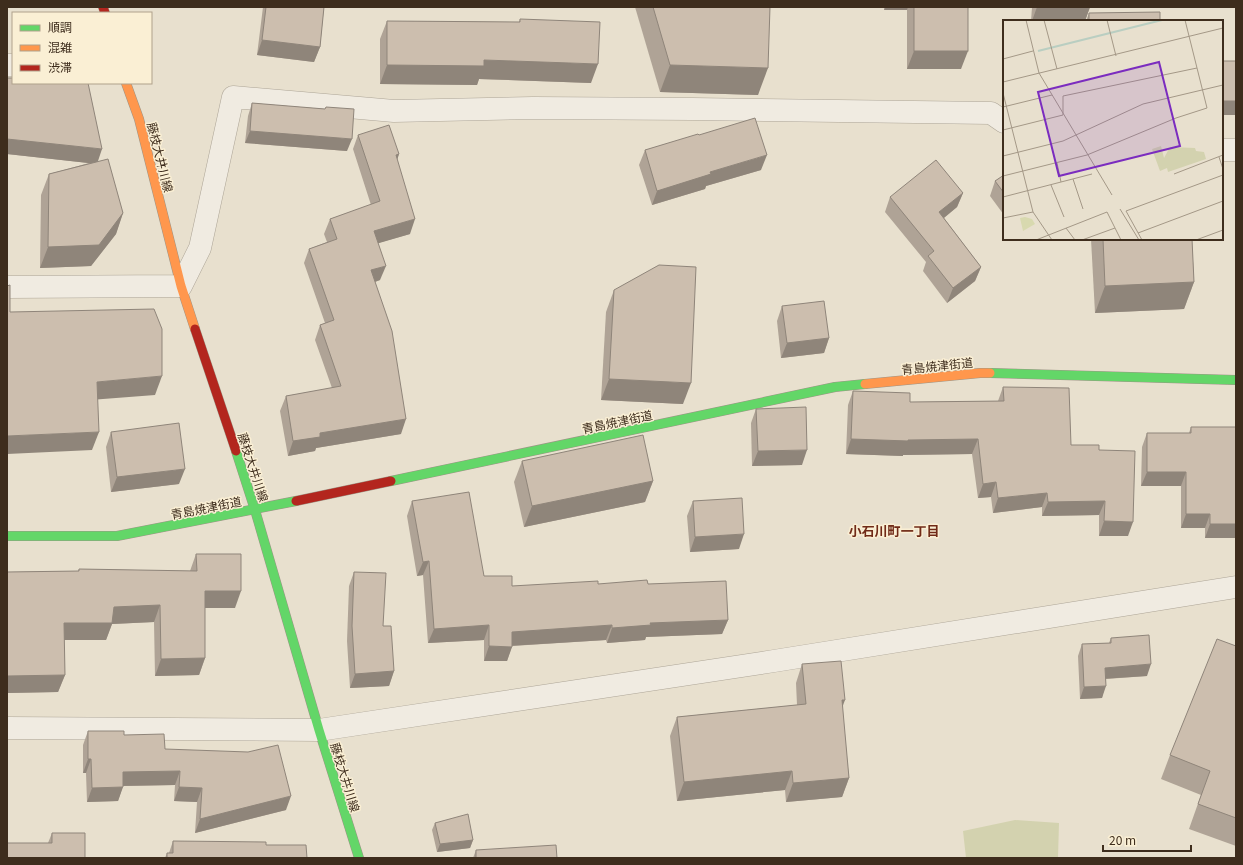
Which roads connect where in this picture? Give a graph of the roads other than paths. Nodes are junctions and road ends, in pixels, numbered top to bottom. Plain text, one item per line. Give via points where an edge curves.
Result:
1 (126, 84) edge
2 (1003, 121) edge
3 (1223, 150) edge
4 (1236, 150) edge
5 (7, 286) edge
6 (181, 286) junction
7 (1236, 380) edge
8 (256, 510) junction
9 (7, 536) edge
10 (1236, 587) edge
11 (7, 728) edge
12 (319, 730) junction
13 (7, 732) edge
14 (359, 858) edge

1 - 6 main road, 藤枝大井川線 via 139,120
2 - 6 street via 991,113 594,109 394,111 233,97 200,248
3 - 4 street
5 - 6 street
6 - 8 main road, 藤枝大井川線
7 - 8 main road, 青島焼津街道 via 980,373 835,387
8 - 9 main road, 青島焼津街道 via 117,536
8 - 12 main road, 藤枝大井川線
10 - 12 street via 782,660
11 - 12 street
11 - 13 street
12 - 14 main road, 藤枝大井川線

